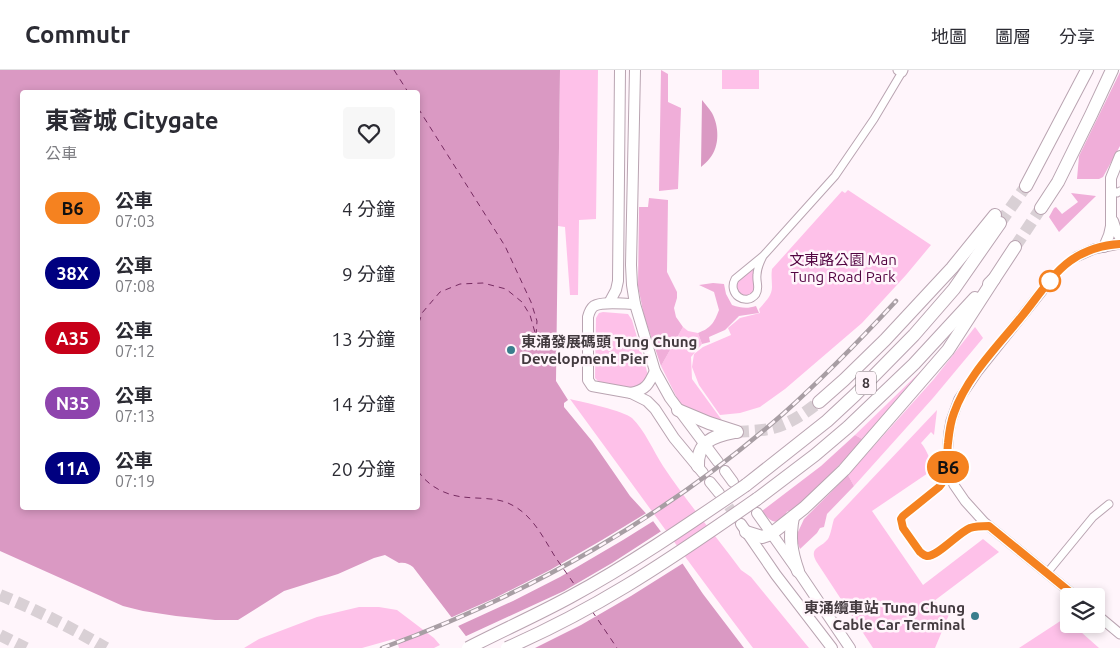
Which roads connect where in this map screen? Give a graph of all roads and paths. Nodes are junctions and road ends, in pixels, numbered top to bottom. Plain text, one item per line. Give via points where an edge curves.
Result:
1 (620, 70) edge
2 (635, 70) edge
3 (1087, 70) edge
4 (1112, 70) edge
5 (901, 71) edge
6 (1120, 156) edge
7 (1024, 184) tunnel mouth
8 (1115, 190) edge
9 (1041, 208) tunnel mouth
10 (1111, 210) junction
11 (1120, 237) edge
12 (1120, 244) edge
13 (1015, 247) tunnel mouth
14 (1104, 247) junction
15 (763, 256) junction
16 (1076, 257) tunnel mouth
17 (994, 279) junction
18 (1042, 291) tunnel mouth
19 (609, 303) junction
20 (635, 304) junction
21 (655, 371) junction
22 (632, 393) junction
23 (819, 402) tunnel mouth
24 (678, 410) junction
25 (704, 445) junction
26 (718, 462) dead end
27 (700, 470) joint
28 (725, 471) dead end
29 (710, 482) dead end
30 (733, 482) dead end
31 (718, 493) tunnel mouth
32 (1110, 504) dead end
33 (757, 513) dead end
34 (793, 517) junction
35 (743, 528) joint
36 (771, 534) junction
37 (798, 570) junction
38 (1047, 573) junction
39 (1065, 588) edge
40 (1105, 622) edge
41 (1120, 634) edge
42 (468, 648) edge
43 (507, 648) edge
44 (832, 648) edge
45 (850, 648) edge

1 - 19 main road via 618,281
2 - 20 main road via 631,265
3 - 7 highway
4 - 9 highway via 1058,182
5 - 15 street via 835,176
6 - 8 main road via 1111,178
8 - 10 main road
10 - 11 main road
10 - 14 main road via 1109,235
12 - 14 street
13 - 17 highway, 8
14 - 16 street
15 - 15 street via 757,273 757,292 748,299 738,297 733,282
17 - 34 highway via 942,357 844,470
17 - 43 highway, 8, bridge via 914,364 815,456 757,499 626,586
18 - 38 street via 964,391 951,421 948,466 952,480 965,501 984,522
19 - 20 main road
19 - 22 main road via 595,305 589,312 588,380 592,386
20 - 21 main road
21 - 22 main road via 646,386
21 - 24 main road
22 - 27 main road via 651,405
23 - 42 highway, 8, bridge via 901,323 997,219 954,289 827,421 746,485 617,571
24 - 25 main road
24 - 25 highway via 736,432 716,436
25 - 26 main road
25 - 27 highway via 698,455
28 - 30 main road
29 - 31 main road
32 - 38 street via 1093,516
33 - 36 main road
34 - 36 highway
34 - 37 highway via 790,540
35 - 36 highway via 762,537
35 - 44 main road
36 - 37 main road
37 - 45 main road
38 - 39 street
40 - 41 street

